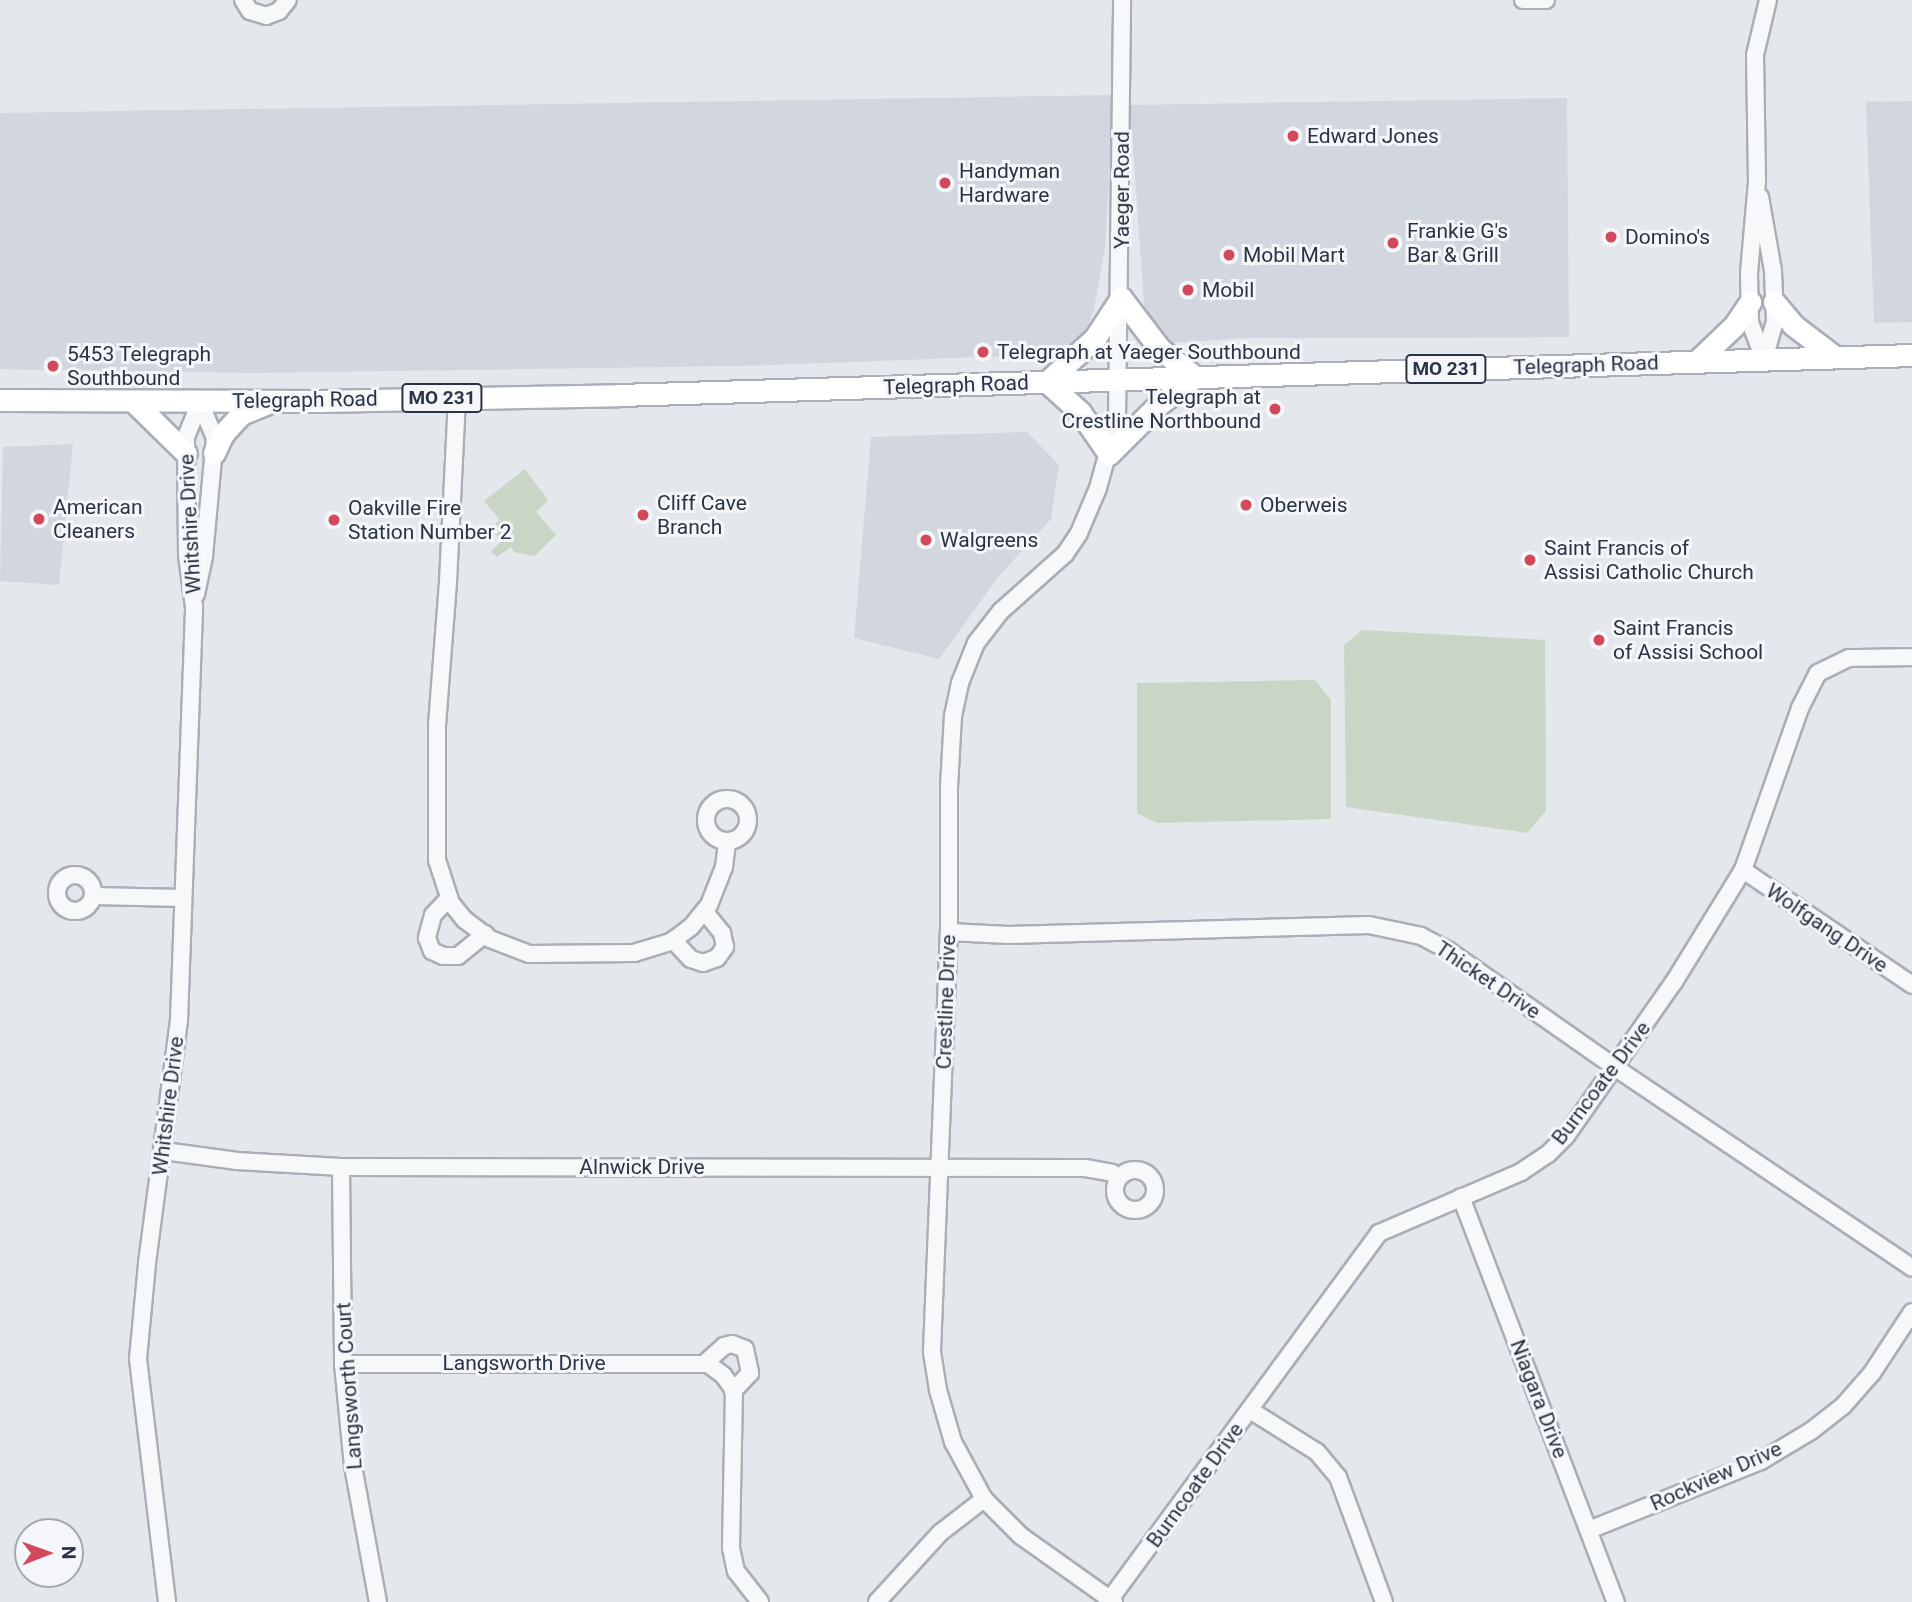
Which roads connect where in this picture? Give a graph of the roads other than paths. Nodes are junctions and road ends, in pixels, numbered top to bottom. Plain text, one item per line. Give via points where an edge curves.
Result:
1 (243, 0) edge
2 (288, 0) edge
3 (1122, 0) edge
4 (1523, 0) edge
5 (1546, 0) edge
6 (1768, 0) edge
7 (1757, 181) junction
8 (1121, 298) junction
9 (1750, 302) junction
10 (1774, 302) junction
11 (1912, 355) edge
12 (1835, 357) junction
13 (1764, 359) junction
14 (1696, 362) junction
15 (1195, 377) junction
16 (1120, 379) junction
17 (1047, 382) junction
18 (457, 398) junction
19 (0, 400) edge
20 (134, 401) junction
21 (200, 401) junction
22 (273, 401) junction
23 (187, 453) junction
24 (214, 453) junction
25 (1109, 454) junction
26 (194, 607) junction
27 (1912, 657) edge
28 (727, 841) dead end
29 (1743, 870) junction
30 (94, 896) dead end
31 (183, 898) junction
32 (449, 898) junction
33 (704, 911) junction
34 (949, 932) junction
35 (485, 934) junction
36 (673, 940) junction
37 (1912, 985) edge
38 (1616, 1068) junction
39 (164, 1151) junction
40 (341, 1167) junction
41 (939, 1167) junction
42 (1118, 1178) dead end
43 (1461, 1197) junction
44 (1912, 1268) edge
45 (1912, 1312) edge
46 (343, 1364) junction
47 (704, 1364) junction
48 (733, 1391) junction
49 (1250, 1410) junction
50 (984, 1499) junction
51 (1589, 1530) junction
52 (1111, 1601) edge
53 (167, 1602) edge
54 (378, 1602) edge
55 (760, 1602) edge
56 (877, 1602) edge
57 (1384, 1602) edge
58 (1616, 1602) edge

1 - 2 street via 250,11 266,16 279,11
3 - 8 street, Yaeger Road
4 - 5 street
6 - 7 street via 1755,55
7 - 9 street
7 - 10 street
8 - 15 main road via 1160,349
8 - 16 street, Yaeger Road
8 - 17 main road via 1094,338
9 - 13 street via 1750,322
9 - 14 main road via 1734,326
10 - 12 main road via 1793,325
10 - 13 street
11 - 12 main road, Telegraph Road / MO 231
12 - 13 main road, Telegraph Road / MO 231
13 - 14 main road, Telegraph Road / MO 231
14 - 15 main road, Telegraph Road / MO 231
15 - 16 main road, Telegraph Road / MO 231
15 - 25 main road via 1158,405
16 - 17 main road, Telegraph Road / MO 231
16 - 25 street, Crestline Drive
17 - 18 main road, Telegraph Road / MO 231
17 - 25 main road via 1080,412
18 - 22 main road, Telegraph Road / MO 231
18 - 32 street via 437,725 437,860
19 - 20 main road, Telegraph Road / MO 231
20 - 21 main road, Telegraph Road / MO 231
20 - 23 main road
21 - 22 main road, Telegraph Road / MO 231
21 - 23 street, Whitshire Drive via 186,437
21 - 24 street, Whitshire Drive via 215,438
22 - 24 main road via 241,414
23 - 26 street, Whitshire Drive via 187,555
24 - 26 street, Whitshire Drive
25 - 34 street, Crestline Drive via 1079,533 1065,554 1000,611 976,643 960,684 953,716 949,787
26 - 31 street, Whitshire Drive
27 - 29 street, Burncoate Drive via 1849,658 1818,673 1800,708
28 - 33 street via 724,867
29 - 37 street, Wolfgang Drive
29 - 38 street, Burncoate Drive
30 - 31 street
31 - 39 street, Whitshire Drive via 179,1020
32 - 35 street via 465,920
32 - 35 street via 433,915 427,938 432,951 458,956
33 - 36 street
33 - 36 street via 722,933 725,947 717,958 703,963 691,959
34 - 38 street, Thicket Drive via 1008,935 1369,925 1421,936 1449,951
34 - 41 street, Crestline Drive
35 - 36 street via 529,954 634,953
38 - 43 street, Burncoate Drive via 1548,1154 1507,1180
38 - 44 street, Thicket Drive
39 - 40 street, Alnwick Drive
39 - 53 street, Whitshire Drive via 138,1359
40 - 41 street, Alnwick Drive
40 - 46 street, Langsworth Court
41 - 42 street, Alnwick Drive via 1085,1168
41 - 50 street, Crestline Drive via 932,1351 953,1442
43 - 49 street, Burncoate Drive via 1379,1233
43 - 51 street, Niagara Drive
45 - 51 street, Rockview Drive via 1872,1373 1843,1406 1811,1431 1761,1461
46 - 47 street, Langsworth Drive
46 - 54 street, Langsworth Court via 353,1466
47 - 48 street via 723,1375
47 - 48 street via 724,1346 746,1349 750,1373
48 - 55 street via 731,1548 736,1572
49 - 52 street, Burncoate Drive
49 - 57 street via 1317,1452 1338,1477
50 - 52 street, Crestline Drive via 1021,1536
50 - 56 street via 940,1534
51 - 58 street, Niagara Drive

